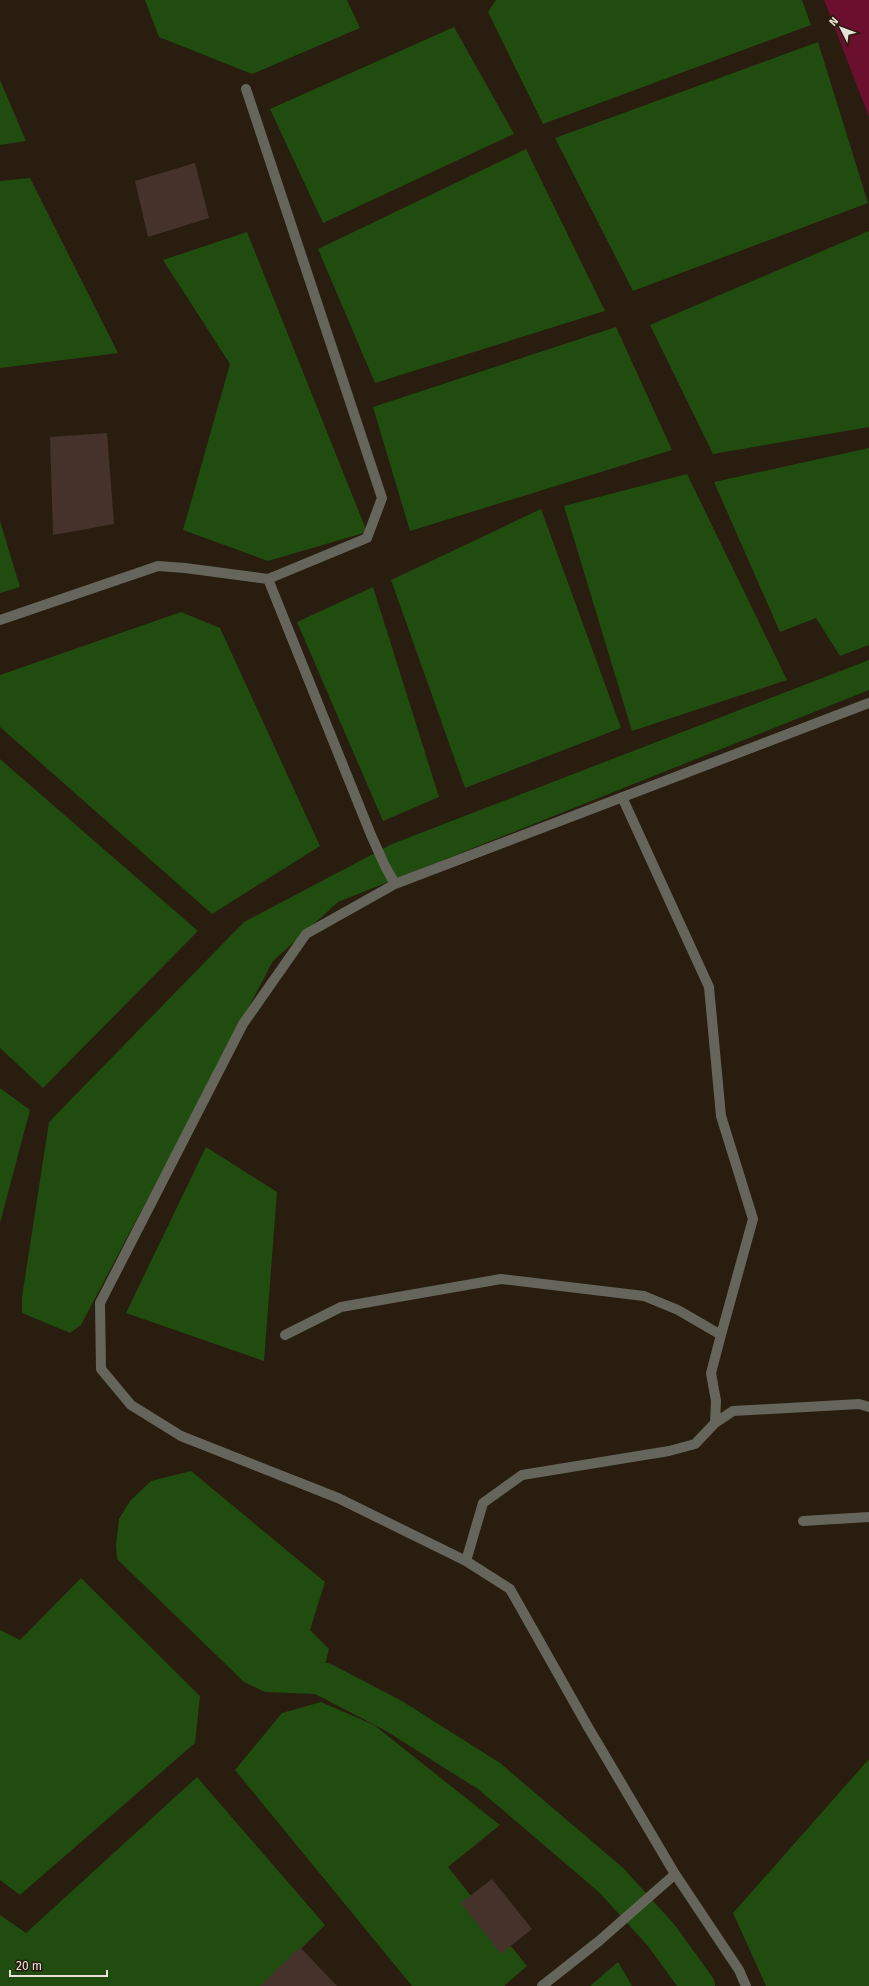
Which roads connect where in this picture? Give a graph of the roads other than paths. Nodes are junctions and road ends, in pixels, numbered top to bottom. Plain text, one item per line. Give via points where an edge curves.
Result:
1 (246, 88) dead end
2 (268, 579) junction
3 (0, 620) edge
4 (869, 703) edge
5 (622, 797) junction
6 (395, 884) junction
7 (285, 1335) dead end
8 (721, 1335) junction
9 (869, 1407) edge
10 (715, 1423) junction
11 (869, 1518) edge
12 (802, 1521) dead end
13 (466, 1561) junction
14 (673, 1876) dead end
15 (542, 1986) edge
16 (746, 1986) edge

1 - 2 street via 382,498 367,538
2 - 3 street via 158,566
2 - 6 street via 371,835
4 - 5 street
5 - 6 street
5 - 8 street via 709,987 721,1116 753,1219
6 - 13 street via 306,934 243,1024 100,1302 101,1369 131,1405 181,1436 338,1498
7 - 8 street via 341,1307 501,1279 644,1296 678,1310
8 - 10 street via 711,1373 716,1401
9 - 10 street via 859,1404 732,1411
10 - 13 street via 695,1444 669,1451 522,1475 483,1503
11 - 12 street
13 - 16 street via 510,1589 588,1727 668,1861 739,1970
14 - 15 street via 599,1941

